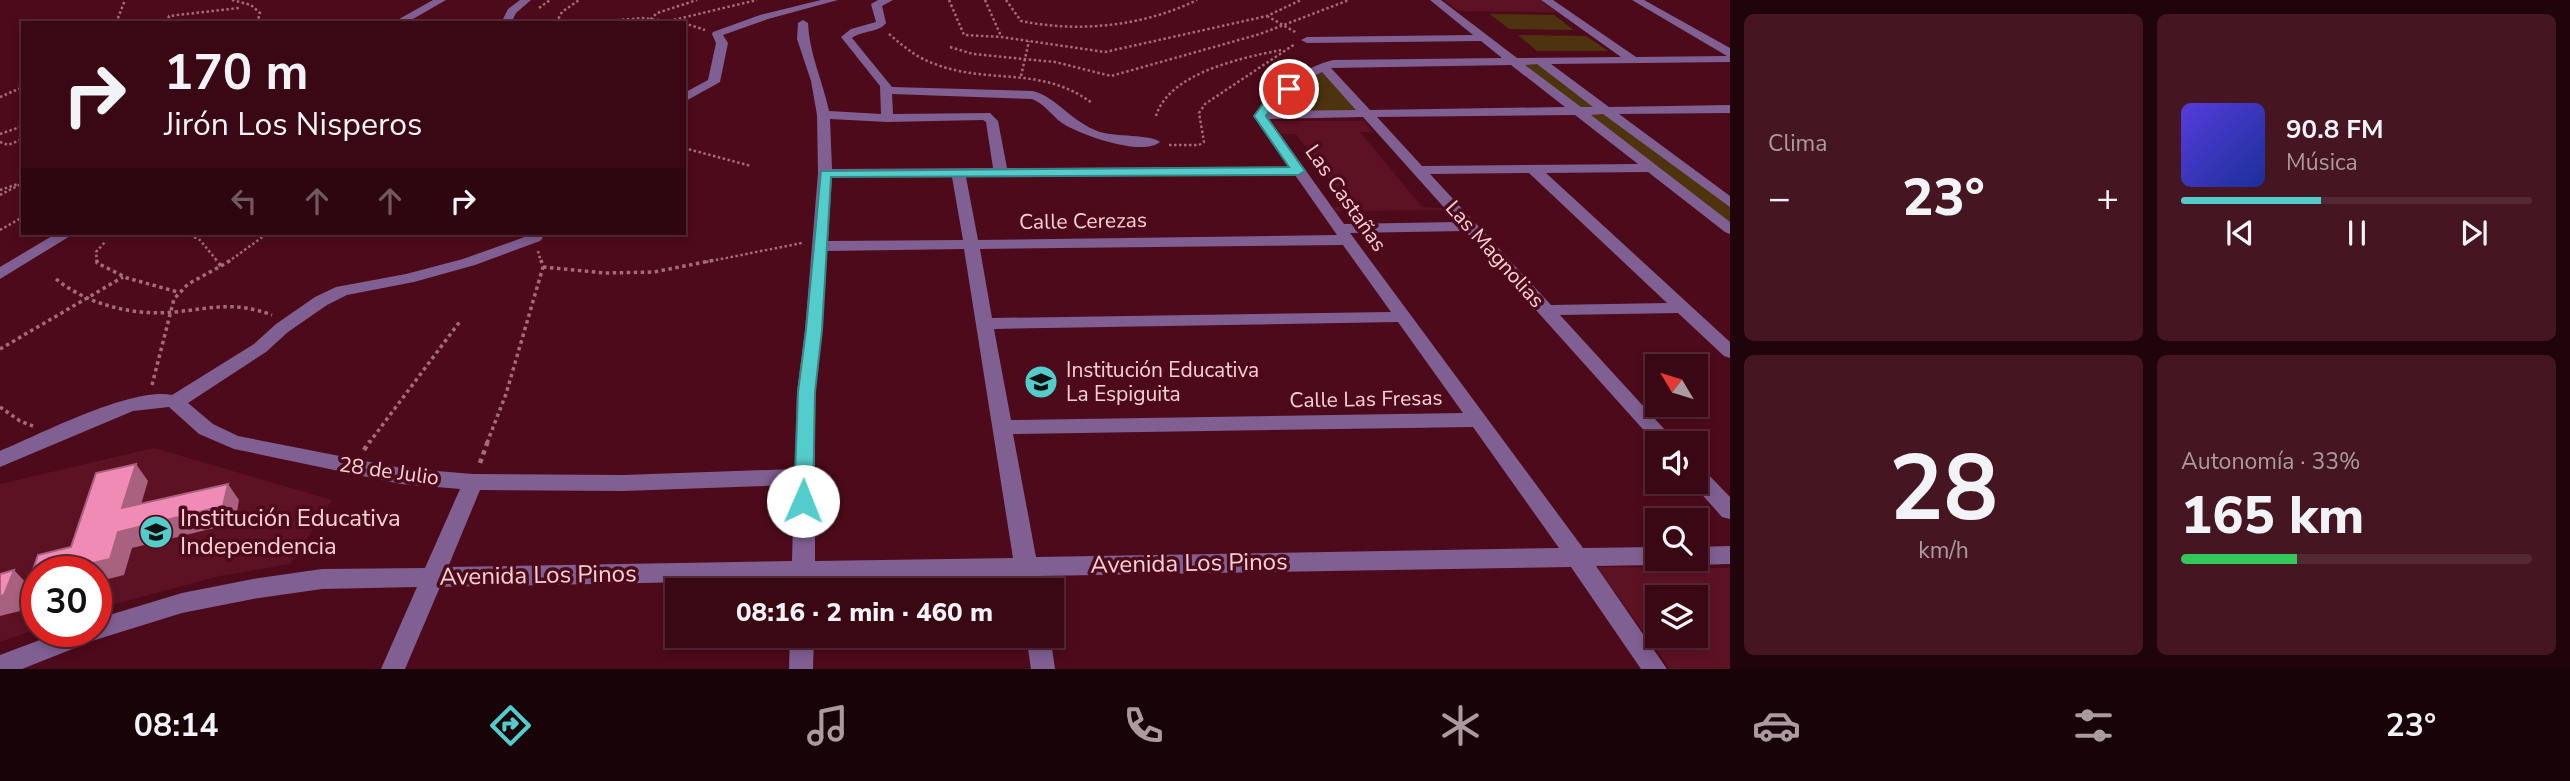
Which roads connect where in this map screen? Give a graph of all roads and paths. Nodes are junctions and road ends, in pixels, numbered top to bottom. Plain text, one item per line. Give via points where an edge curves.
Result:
1 (125, 0) edge
2 (232, 0) edge
3 (441, 0) edge
4 (579, 0) edge
5 (697, 0) edge
6 (757, 0) edge
7 (833, 0) edge
8 (888, 0) edge
9 (949, 0) edge
10 (985, 0) edge
11 (1006, 0) edge
12 (1197, 0) edge
13 (1301, 0) edge
14 (1349, 0) edge
15 (1435, 0) edge
16 (1546, 0) edge
17 (1637, 0) edge
18 (525, 1) edge
19 (239, 8) dead end
20 (117, 21) edge
21 (168, 21) edge
22 (258, 21) edge
23 (401, 21) edge
24 (507, 21) edge
25 (557, 21) edge
26 (648, 21) edge
27 (669, 21) edge
28 (803, 23) dead end
29 (686, 24) edge
30 (874, 28) junction
31 (717, 34) junction
32 (1001, 37) junction
33 (1485, 38) junction
34 (1307, 40) joint
35 (1029, 41) junction
36 (950, 47) dead end
37 (1285, 49) junction
38 (1730, 53) edge
39 (1025, 58) junction
40 (1730, 59) edge
41 (1633, 60) junction
42 (1516, 62) junction
43 (1541, 62) junction
44 (1322, 66) junction
45 (1021, 76) junction
46 (21, 88) edge
47 (887, 90) junction
48 (1015, 94) junction
49 (0, 97) edge
50 (686, 97) edge
51 (1092, 103) dead end
52 (1577, 110) junction
53 (1606, 110) junction
54 (1727, 112) edge
55 (1367, 113) junction
56 (823, 115) junction
57 (1156, 116) dead end
58 (1260, 116) junction
59 (887, 118) junction
60 (21, 127) edge
61 (0, 134) edge
62 (21, 140) edge
63 (0, 142) edge
64 (1153, 142) joint
65 (686, 149) edge
66 (751, 166) dead end
67 (1652, 168) junction
68 (1533, 169) junction
69 (1419, 170) junction
70 (1298, 171) junction
71 (825, 173) junction
72 (959, 174) junction
73 (1001, 174) junction
74 (21, 184) edge
75 (0, 193) edge
76 (1730, 203) edge
77 (21, 218) edge
78 (1470, 226) junction
79 (1730, 229) edge
80 (0, 230) edge
81 (1342, 234) junction
82 (64, 235) edge
83 (189, 235) edge
84 (265, 235) edge
85 (535, 238) joint
86 (105, 242) dead end
87 (821, 243) junction
88 (970, 243) junction
89 (221, 266) junction
90 (543, 267) junction
91 (0, 274) edge
92 (123, 276) junction
93 (56, 279) dead end
94 (178, 292) junction
95 (85, 297) junction
96 (1682, 309) junction
97 (1546, 310) junction
98 (171, 312) junction
99 (1403, 317) junction
100 (461, 320) dead end
101 (290, 323) junction
102 (986, 324) junction
103 (0, 349) edge
104 (1730, 352) edge
105 (175, 402) junction
106 (144, 403) junction
107 (0, 407) edge
108 (1479, 420) junction
109 (1002, 426) junction
110 (1656, 431) edge
111 (55, 435) junction
112 (0, 459) edge
113 (352, 467) junction
114 (803, 477) junction
115 (473, 482) junction
116 (1708, 487) edge
117 (1730, 512) edge
118 (1730, 555) edge
119 (1645, 556) edge
120 (1708, 556) edge
121 (1580, 558) junction
122 (1026, 566) junction
123 (432, 577) junction
124 (803, 578) edge
125 (835, 578) edge
126 (1028, 578) edge
127 (665, 579) edge
128 (112, 625) edge
129 (50, 647) edge
130 (802, 648) edge
131 (1040, 648) edge
132 (0, 666) edge
133 (393, 669) edge
134 (801, 669) edge
135 (1043, 669) edge
136 (1656, 669) edge

1 - 20 path
2 - 22 path via 256,8
3 - 23 street
4 - 25 path
5 - 26 path via 657,13
6 - 27 path
7 - 31 street
8 - 30 street via 876,4 881,23
9 - 32 path via 964,35
10 - 32 path
11 - 12 path via 1021,22 1084,27 1168,12
13 - 35 path via 1267,16 1105,52
14 - 39 path via 1260,34 1111,76
15 - 33 street
16 - 41 street
17 - 38 street
18 - 24 street
19 - 21 path via 169,16
26 - 27 path
28 - 56 street
29 - 31 path
30 - 45 path via 930,63 965,72
30 - 47 street via 846,37
31 - 50 street via 722,43 714,82
32 - 35 path
33 - 34 street
33 - 42 street
34 - 37 path
35 - 39 path
36 - 39 path
37 - 57 path via 1175,87
37 - 64 path via 1205,104 1199,113 1204,142
39 - 45 path
40 - 41 street
41 - 43 street
42 - 43 street
42 - 44 street
42 - 52 street
43 - 53 street
44 - 55 street, Las Magnolias
44 - 58 street via 1269,104
45 - 48 path
45 - 51 path via 1066,86
46 - 49 path
47 - 48 street
47 - 59 street
48 - 64 street via 1041,97 1066,120 1093,135
52 - 53 street
52 - 55 street
52 - 67 street
53 - 54 street
53 - 76 street
55 - 58 street
55 - 69 street, Las Magnolias
56 - 59 street
56 - 71 street
58 - 70 street, Las Castañas
59 - 73 street via 986,116 992,121
60 - 61 path
62 - 63 path via 8,145
65 - 66 path
67 - 68 street
67 - 79 street
68 - 69 street
68 - 96 street
69 - 78 street, Las Magnolias
70 - 73 street
70 - 81 street, Las Castañas
71 - 72 street
71 - 87 street
72 - 73 street
72 - 88 street
74 - 75 path
77 - 80 path
78 - 81 street, Calle Cerezas
78 - 97 street, Las Magnolias
81 - 88 street, Calle Cerezas
81 - 99 street, Las Castañas
82 - 91 street
83 - 89 path via 200,240
84 - 89 path
85 - 90 path
85 - 101 street via 408,279 342,291
86 - 92 path via 96,252 97,263
87 - 88 street, Calle Cerezas
87 - 90 path via 654,272
87 - 114 street via 806,392
88 - 102 street
89 - 94 path
90 - 115 path via 506,394
92 - 94 path
92 - 95 path
93 - 95 path
94 - 98 path
95 - 98 path via 136,310
95 - 103 path
96 - 97 street
96 - 104 street
97 - 110 street, Las Magnolias
98 - 101 path via 235,304
98 - 106 path via 158,371
99 - 102 street
99 - 108 street, Las Castañas
100 - 113 path
101 - 105 street via 260,348
102 - 109 street
105 - 106 street
105 - 113 street, 28 de Julio via 206,429 234,442
106 - 111 street
107 - 111 path
108 - 109 street, Calle Las Fresas
108 - 121 street, Las Castañas
109 - 122 street
111 - 112 street
113 - 115 street, 28 de Julio
114 - 115 street, 28 de Julio
114 - 124 street
115 - 123 street
116 - 117 street
118 - 120 street
119 - 121 street, Avenida Los Pinos
121 - 122 street, Avenida Los Pinos
121 - 136 street, Las Castañas
122 - 125 street, Avenida Los Pinos
122 - 126 street
123 - 127 street, Avenida Los Pinos
123 - 128 street, Avenida Los Pinos via 322,579 253,589 182,603
123 - 133 street
129 - 132 street
130 - 134 street
131 - 135 street

